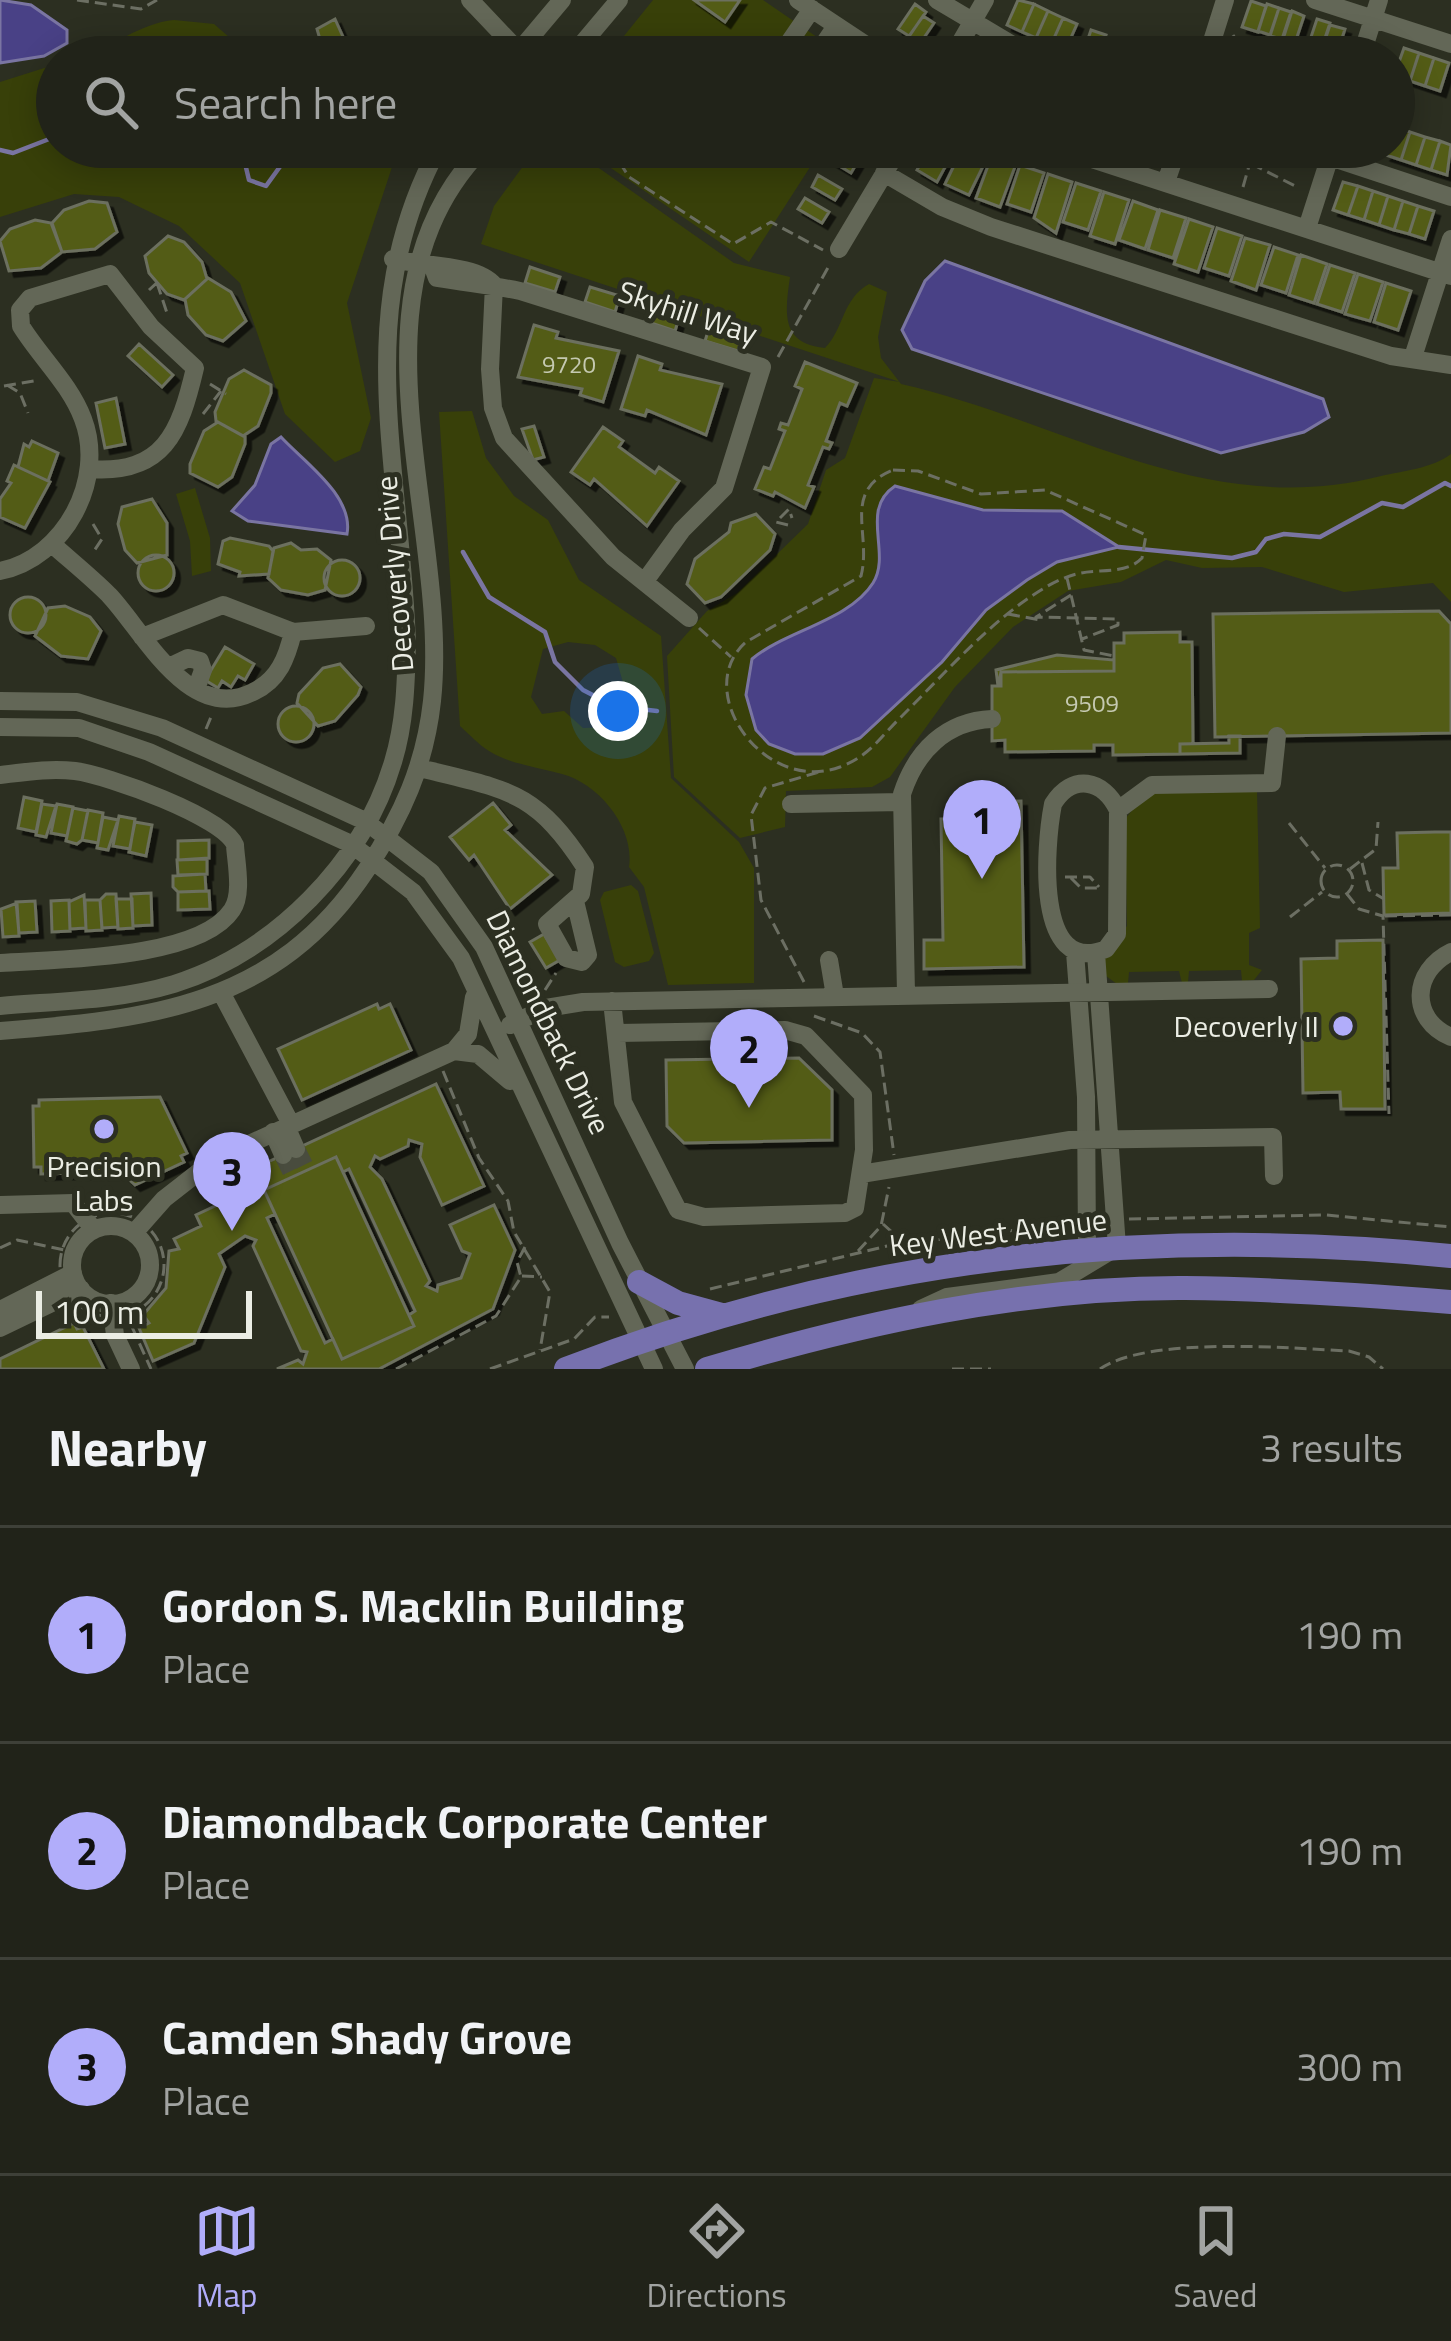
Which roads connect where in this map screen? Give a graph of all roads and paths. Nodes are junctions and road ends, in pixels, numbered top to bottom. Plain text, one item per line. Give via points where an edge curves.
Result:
1 (77, 0) edge
2 (157, 0) edge
3 (470, 0) edge
4 (562, 0) edge
5 (619, 0) edge
6 (937, 0) edge
7 (985, 0) edge
8 (1225, 0) edge
9 (1315, 0) edge
10 (805, 4) edge
11 (1376, 9) edge
12 (971, 23) junction
13 (836, 26) junction
14 (1232, 33) dead end
15 (502, 36) edge
16 (534, 36) edge
17 (589, 36) edge
18 (789, 36) edge
19 (829, 36) edge
20 (851, 36) edge
21 (964, 36) edge
22 (995, 36) edge
23 (1214, 36) edge
24 (1234, 36) edge
25 (1451, 44) edge
26 (428, 168) edge
27 (466, 168) edge
28 (625, 168) edge
29 (887, 168) edge
30 (1122, 168) edge
31 (1171, 168) edge
32 (1249, 168) edge
33 (1260, 168) edge
34 (1326, 168) edge
35 (1375, 168) edge
36 (884, 173) junction
37 (1166, 182) junction
38 (1243, 187) dead end
39 (1297, 187) dead end
40 (1451, 196) edge
41 (1307, 228) junction
42 (1451, 238) edge
43 (839, 249) dead end
44 (393, 259) junction
45 (427, 268) junction
46 (1446, 274) edge
47 (494, 286) junction
48 (149, 290) dead end
49 (166, 313) dead end
50 (778, 357) dead end
51 (1413, 357) junction
52 (1451, 365) edge
53 (34, 381) dead end
54 (210, 384) dead end
55 (28, 412) dead end
56 (203, 414) dead end
57 (89, 469) junction
58 (792, 518) dead end
59 (93, 524) dead end
60 (788, 525) dead end
61 (52, 544) junction
62 (94, 551) dead end
63 (0, 571) edge
64 (1067, 578) junction
65 (645, 581) junction
66 (427, 584) junction
67 (405, 587) junction
68 (1071, 595) junction
69 (1007, 614) junction
70 (689, 618) joint
71 (1077, 618) junction
72 (1041, 620) junction
73 (365, 626) dead end
74 (293, 632) junction
75 (142, 637) junction
76 (1082, 639) junction
77 (1114, 656) dead end
78 (731, 657) junction
79 (0, 701) edge
80 (211, 717) dead end
81 (992, 719) dead end
82 (0, 728) edge
83 (206, 729) dead end
84 (1272, 742) dead end
85 (420, 768) junction
86 (832, 770) junction
87 (0, 775) edge
88 (791, 778) junction
89 (794, 799) joint
90 (902, 802) junction
91 (1118, 810) junction
92 (364, 821) junction
93 (1378, 822) dead end
94 (1289, 823) dead end
95 (387, 837) junction
96 (351, 844) junction
97 (374, 859) junction
98 (1360, 862) junction
99 (1326, 869) junction
100 (1349, 870) junction
101 (1323, 891) junction
102 (1347, 894) junction
103 (1384, 899) dead end
104 (575, 901) junction
105 (1451, 915) edge
106 (1383, 916) junction
107 (1290, 917) dead end
108 (1085, 952) junction
109 (1451, 952) edge
110 (568, 960) junction
111 (830, 960) dead end
112 (0, 963) edge
113 (474, 986) junction
114 (787, 987) dead end
115 (1269, 988) dead end
116 (553, 992) dead end
117 (1086, 992) junction
118 (222, 994) junction
119 (906, 994) junction
120 (835, 996) junction
121 (612, 1001) junction
122 (0, 1006) edge
123 (519, 1020) junction
124 (0, 1031) edge
125 (495, 1033) junction
126 (618, 1033) junction
127 (1451, 1037) edge
128 (445, 1055) junction
129 (525, 1101) junction
130 (1389, 1114) dead end
131 (283, 1128) junction
132 (1086, 1139) junction
133 (1111, 1139) junction
134 (290, 1152) tunnel mouth
135 (861, 1174) junction
136 (1274, 1176) dead end
137 (0, 1205) edge
138 (882, 1223) dead end
139 (91, 1224) junction
140 (139, 1228) junction
141 (908, 1243) dead end
142 (526, 1245) junction
143 (1117, 1246) junction
144 (0, 1248) edge
145 (1087, 1249) junction
146 (68, 1251) junction
147 (1451, 1256) edge
148 (521, 1276) junction
149 (545, 1279) junction
150 (639, 1282) junction
151 (71, 1284) junction
152 (1451, 1302) edge
153 (0, 1310) edge
154 (118, 1312) junction
155 (724, 1316) junction
156 (599, 1318) dead end
157 (900, 1318) junction
158 (0, 1328) edge
159 (664, 1332) junction
160 (638, 1341) junction
161 (540, 1352) junction
162 (131, 1369) edge
163 (151, 1369) edge
164 (396, 1369) edge
165 (490, 1369) edge
166 (566, 1369) edge
167 (653, 1369) edge
168 (685, 1369) edge
169 (706, 1369) edge
170 (952, 1369) edge
171 (991, 1369) edge
172 (1100, 1369) edge
173 (1383, 1369) edge

1 - 2 path via 141,9
3 - 15 street
4 - 16 street
5 - 17 street
6 - 12 street
7 - 12 street
8 - 23 street
9 - 11 street
10 - 13 street
10 - 18 street
11 - 25 street
12 - 21 street
12 - 22 street
13 - 19 street
13 - 20 street
14 - 24 path
26 - 44 street, Decoverly Drive
27 - 45 street, Decoverly Drive via 447,191
28 - 50 path via 733,244 771,222 835,256
29 - 36 street
30 - 37 street
31 - 37 street
32 - 38 path
33 - 39 path
34 - 41 street
35 - 40 street
36 - 43 street
36 - 51 street via 992,227
37 - 41 street
41 - 46 street
42 - 46 street
44 - 45 street, Skyhill Way
44 - 67 street, Decoverly Drive via 387,374
45 - 47 street, Skyhill Way via 464,270
45 - 66 street, Decoverly Drive via 409,376
46 - 51 street
47 - 65 street via 490,369 504,439
47 - 65 street, Skyhill Way via 764,370 724,488
48 - 49 path via 159,282
51 - 52 street
53 - 55 path via 6,386 20,393
54 - 56 path via 223,392
57 - 57 street via 77,405 21,326 20,310 30,298 110,274 194,371 162,450 128,469
57 - 61 street via 76,512
58 - 60 path via 789,509 776,522
59 - 62 path via 102,539
61 - 63 street
61 - 75 street
64 - 68 path
64 - 69 path
64 - 78 path via 1129,567 1142,558 1146,535 1045,490 981,494 893,470 866,488 860,505 861,576
65 - 70 street
66 - 67 street
66 - 85 street, Decoverly Drive via 433,700
67 - 92 street, Decoverly Drive via 406,697 395,758
68 - 71 path
68 - 72 path via 1038,611
69 - 72 path
69 - 86 path via 876,748
70 - 78 path
71 - 72 path
71 - 76 path
71 - 76 path via 1118,619
73 - 74 street
74 - 75 street via 223,605
74 - 75 street via 280,669 256,691 225,698 196,689
76 - 77 path via 1084,650
78 - 86 path via 734,713 761,756 795,770
79 - 92 street, Diamondback Drive via 77,702 119,712
80 - 83 path
81 - 90 street via 947,729 915,766
82 - 96 street, Diamondback Drive via 61,726 112,737
84 - 91 street via 1272,783 1152,785
85 - 95 street, Decoverly Drive
85 - 104 street via 529,799 585,867
86 - 88 path
87 - 112 street via 97,775 217,826 235,845 237,896 214,924 156,948
88 - 89 path
88 - 114 path via 758,795 751,815 760,900 806,986
89 - 90 street
90 - 119 street
91 - 108 street via 1120,922 1112,942
91 - 108 street via 1089,783 1059,795 1052,812 1060,877 1054,933
92 - 95 street, Diamondback Drive
92 - 96 street, Decoverly Drive
93 - 98 path via 1376,849
94 - 99 path
95 - 97 street, Decoverly Drive
95 - 123 street, Diamondback Drive via 462,910
96 - 97 street, Diamondback Drive
96 - 122 street, Decoverly Drive via 307,903 211,971 123,996
97 - 113 street, Diamondback Drive via 440,922
97 - 118 street, Decoverly Drive via 324,922
98 - 100 path
98 - 103 path via 1369,890
99 - 100 path
99 - 101 path
100 - 102 path
101 - 102 path
101 - 107 path
102 - 106 path via 1359,909
104 - 110 street via 547,924
104 - 110 street via 588,955
105 - 106 path
106 - 130 path
108 - 117 street
109 - 127 street via 1427,970 1420,1001 1432,1026
110 - 116 path via 539,995
111 - 120 street
113 - 125 street, Diamondback Drive
113 - 128 street via 474,1018
115 - 117 street
117 - 119 street
117 - 132 street
117 - 133 street
118 - 124 street, Decoverly Drive via 127,1021
118 - 131 street
119 - 120 street
120 - 121 street
121 - 123 street via 546,1008
121 - 126 street
123 - 125 street
123 - 150 street, Diamondback Drive
125 - 129 street, Diamondback Drive
126 - 135 street via 806,1036 863,1095
126 - 135 street via 622,1102 657,1178 685,1214 844,1213 859,1201
128 - 129 street via 495,1063
128 - 131 street
128 - 142 path via 479,1158
129 - 160 street, Diamondback Drive
131 - 134 street
131 - 140 street via 189,1177
132 - 133 street
132 - 135 street
132 - 145 street
133 - 136 street via 1273,1137
133 - 143 street
137 - 139 street via 68,1203
138 - 141 path
139 - 140 street
139 - 140 path via 115,1213
139 - 146 street
139 - 146 path
140 - 154 street via 149,1275
140 - 154 path via 160,1244 163,1278 152,1299
142 - 148 path
142 - 149 path
143 - 145 main road, Key West Avenue
143 - 147 main road, Key West Avenue via 1203,1242
143 - 157 street via 1059,1282 947,1297
144 - 146 path via 17,1240
145 - 155 main road, Key West Avenue via 916,1268
146 - 151 street
146 - 151 path
148 - 149 path
148 - 164 path via 496,1316
149 - 161 path via 552,1303
150 - 155 main road
150 - 159 street, Diamondback Drive
151 - 153 street
151 - 154 street
151 - 154 path via 87,1311
151 - 158 street
152 - 157 main road via 1183,1288
154 - 162 street
154 - 163 path
155 - 159 main road, Key West Avenue
156 - 161 path
157 - 169 main road
159 - 160 main road, Key West Avenue
159 - 168 street, Diamondback Drive
160 - 166 main road, Key West Avenue
160 - 167 street, Diamondback Drive
161 - 165 path
170 - 171 path
172 - 173 path via 1125,1356 1209,1350 1349,1352

